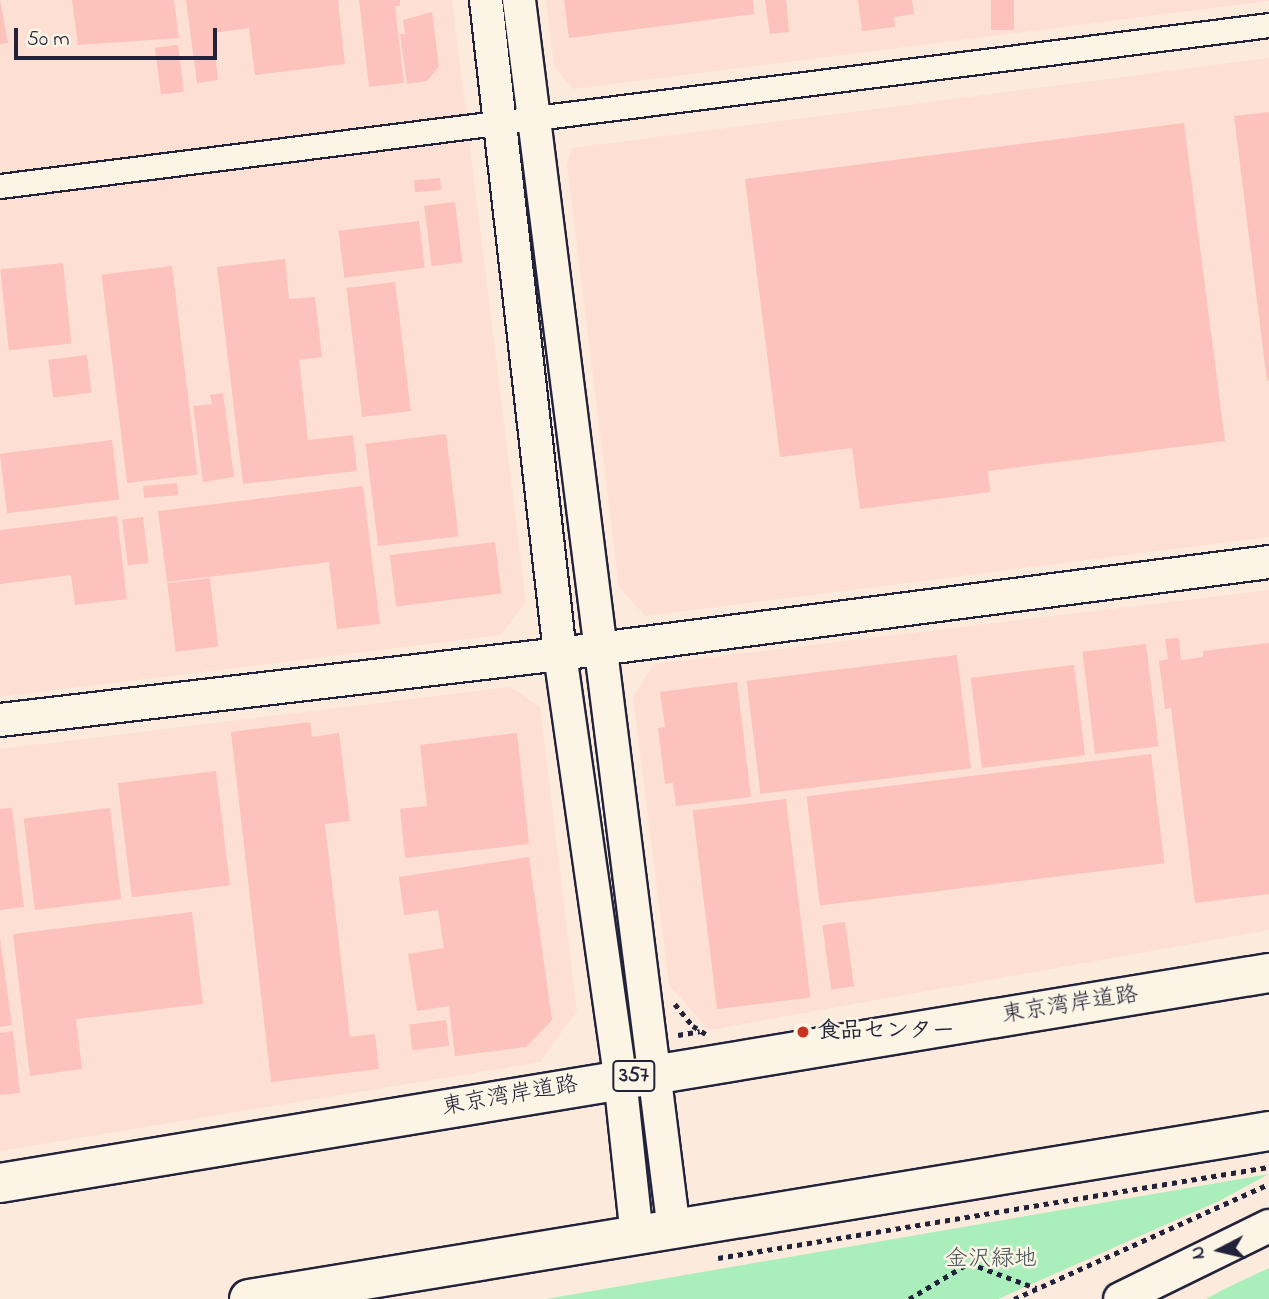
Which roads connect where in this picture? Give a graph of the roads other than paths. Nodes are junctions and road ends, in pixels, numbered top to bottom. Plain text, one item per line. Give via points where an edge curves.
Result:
1 (486, 0) edge
2 (519, 0) edge
3 (1269, 25) edge
4 (533, 116) junction
5 (502, 122) junction
6 (0, 186) edge
7 (1269, 562) edge
8 (599, 649) junction
9 (560, 654) junction
10 (0, 720) edge
11 (1269, 973) edge
12 (635, 1076) junction
13 (1269, 1131) edge
14 (0, 1183) edge
15 (1269, 1226) edge
16 (674, 1230) junction
17 (637, 1236) junction
18 (249, 1299) edge
19 (1120, 1299) edge

1 - 5 street
2 - 4 street
3 - 4 street
4 - 5 street
4 - 8 street
5 - 6 street
5 - 9 street
7 - 8 street
8 - 9 street
8 - 12 street
9 - 10 street
9 - 12 street
11 - 12 highway, 東京湾岸道路 / 357
12 - 14 highway, 東京湾岸道路 / 357
12 - 16 street
12 - 17 street
13 - 16 highway
15 - 19 street
16 - 17 highway
17 - 18 highway

